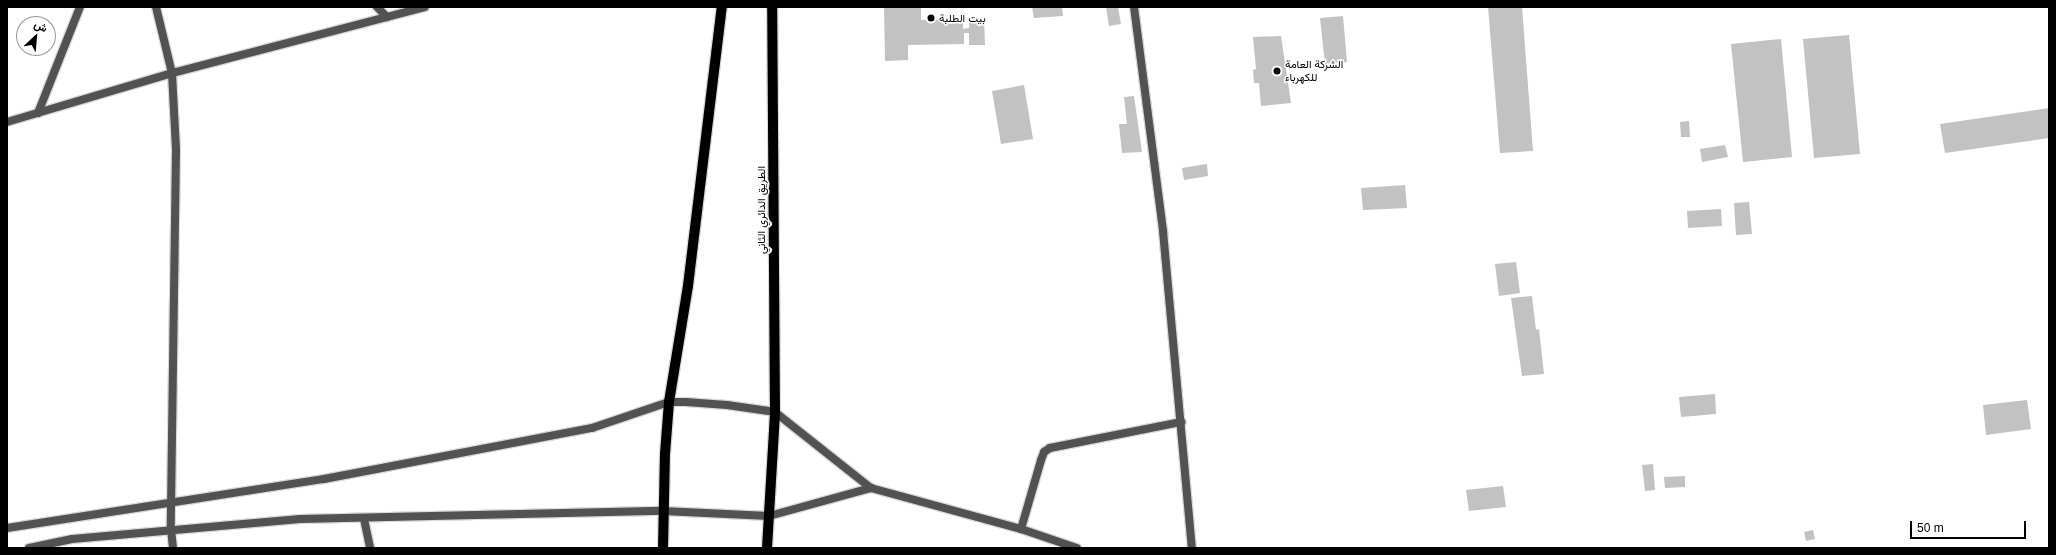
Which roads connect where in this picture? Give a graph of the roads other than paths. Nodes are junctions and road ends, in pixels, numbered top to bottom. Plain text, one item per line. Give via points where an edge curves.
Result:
1 (80, 7) edge
2 (156, 7) edge
3 (377, 7) edge
4 (425, 7) edge
5 (722, 7) edge
6 (772, 7) edge
7 (1134, 7) edge
8 (387, 17) junction
9 (172, 73) junction
10 (38, 113) junction
11 (7, 122) edge
12 (670, 402) junction
13 (774, 412) junction
14 (1181, 422) junction
15 (871, 488) junction
16 (172, 504) junction
17 (663, 512) junction
18 (769, 516) junction
19 (364, 519) junction
20 (7, 528) edge
21 (171, 529) junction
22 (1021, 529) junction
23 (29, 548) edge
24 (173, 548) edge
25 (370, 548) edge
26 (663, 548) edge
27 (767, 548) edge
28 (1077, 548) edge
29 (1192, 548) edge

1 - 10 street
2 - 9 street
3 - 8 street
4 - 8 street
5 - 12 main road via 688,286
6 - 13 main road, الطريق الدائري الثاني
7 - 14 street via 1163,231
8 - 9 street
9 - 10 street
9 - 16 street via 176,150
10 - 11 street
12 - 13 street via 727,405
12 - 16 street via 622,419 555,435 324,479
12 - 17 main road
13 - 15 street
13 - 18 main road, الطريق الدائري الثاني
14 - 22 street via 1050,448 1044,452
14 - 29 street
15 - 18 street
15 - 22 street
16 - 20 street
16 - 21 street
17 - 18 street
17 - 19 street via 538,512
17 - 26 main road
18 - 27 main road
19 - 21 street via 300,519
19 - 25 street
21 - 23 street via 72,539
21 - 24 street
22 - 28 street

